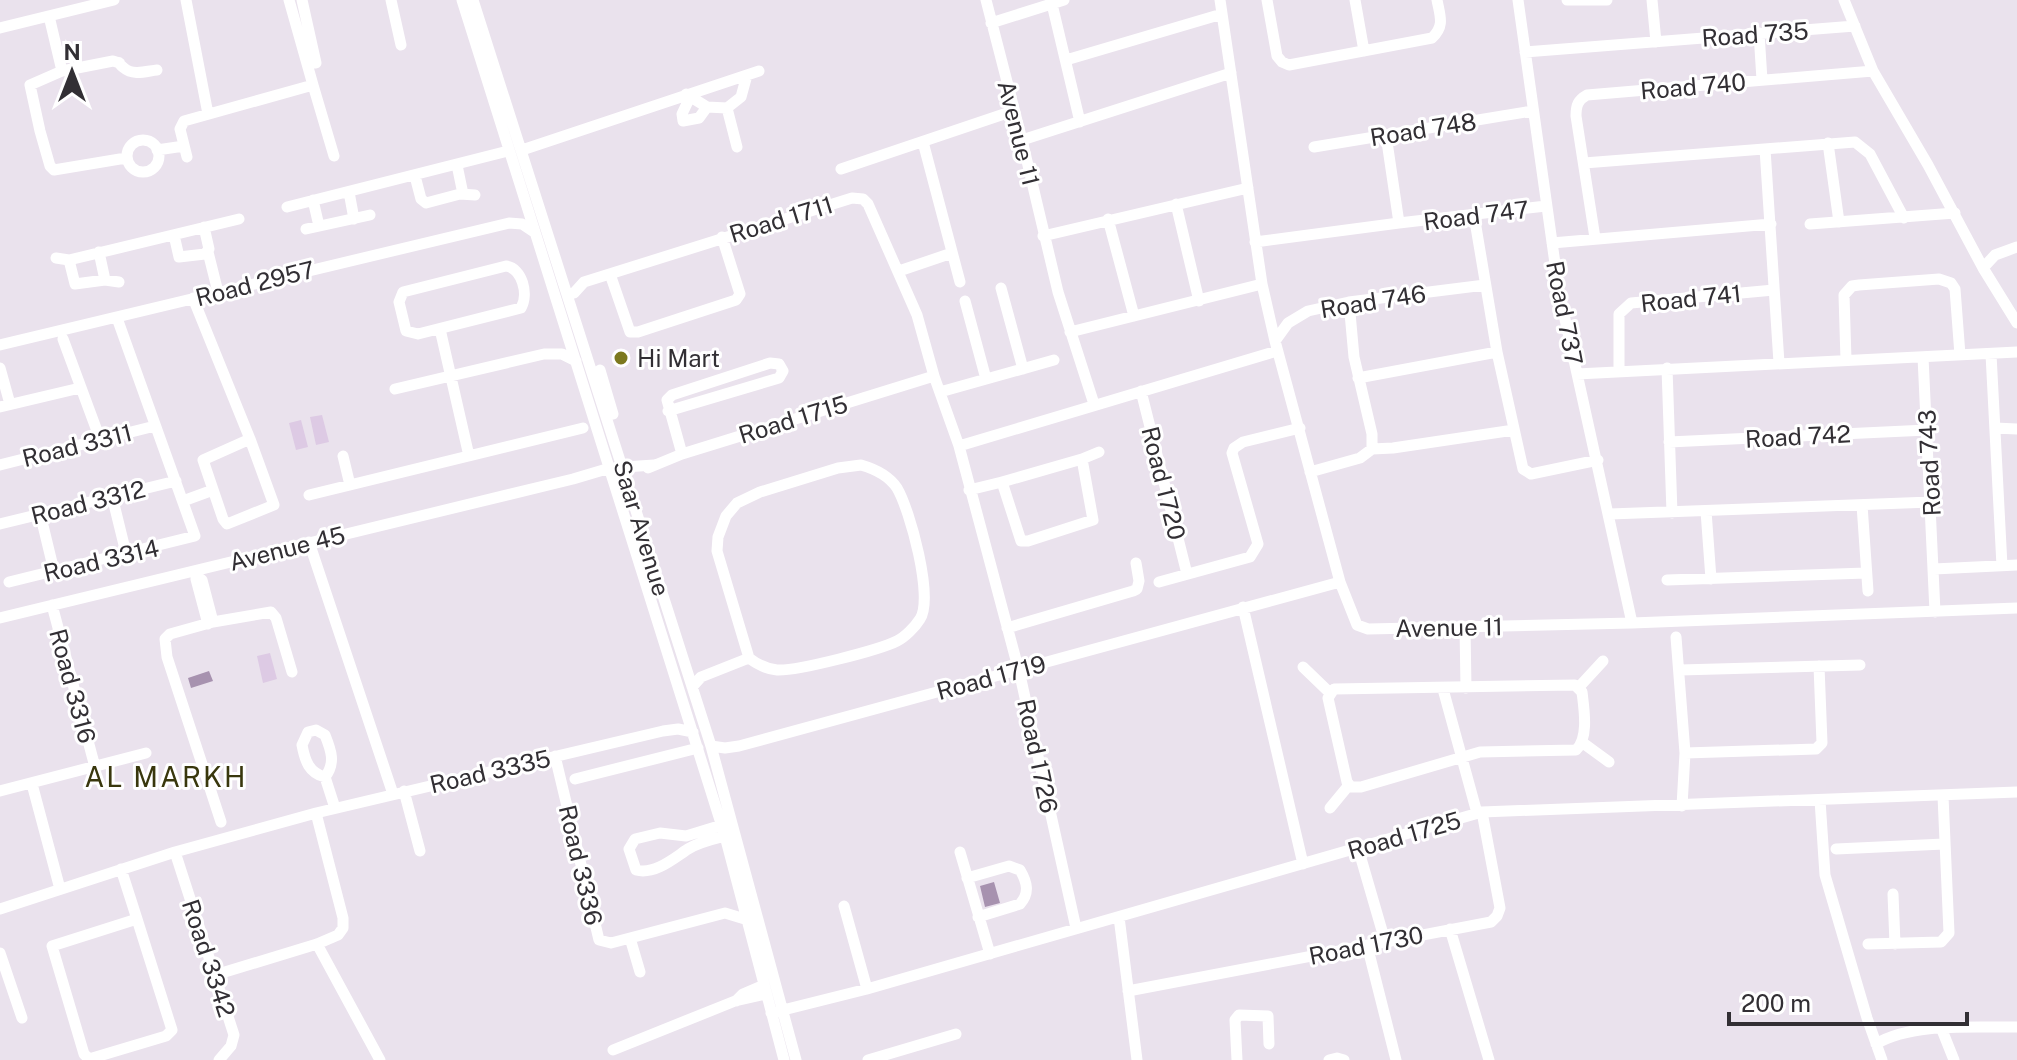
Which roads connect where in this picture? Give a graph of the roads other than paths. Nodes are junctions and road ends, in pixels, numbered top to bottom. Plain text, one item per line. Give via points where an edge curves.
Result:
1 (114, 0) edge
2 (186, 0) edge
3 (289, 0) edge
4 (302, 0) edge
5 (391, 0) edge
6 (462, 0) edge
7 (473, 0) edge
8 (986, 0) edge
9 (1220, 0) edge
10 (1267, 0) edge
11 (1355, 0) edge
12 (1437, 0) edge
13 (1518, 0) edge
14 (1607, 0) edge
15 (1652, 0) edge
16 (1844, 0) edge
17 (1571, 1) edge
18 (1058, 2) edge
19 (1222, 14) junction
20 (49, 16) junction
21 (991, 23) junction
22 (1855, 26) junction
23 (0, 28) edge
24 (1759, 33) junction
25 (1656, 42) junction
26 (401, 45) dead end
27 (1364, 51) junction
28 (1525, 52) junction
29 (1066, 60) junction
30 (316, 63) dead end
31 (157, 70) dead end
32 (62, 71) junction
33 (1873, 71) junction
34 (1231, 73) junction
35 (1762, 80) junction
36 (313, 85) junction
37 (688, 96) junction
38 (707, 107) junction
39 (727, 108) junction
40 (1013, 111) junction
41 (1532, 111) junction
42 (208, 114) junction
43 (1080, 122) junction
44 (1386, 135) junction
45 (1022, 140) junction
46 (923, 142) junction
47 (1828, 143) junction
48 (737, 147) dead end
49 (1314, 147) dead end
50 (1765, 149) junction
51 (157, 150) junction
52 (522, 150) junction
53 (508, 151) junction
54 (334, 156) dead end
55 (126, 158) junction
56 (1584, 163) junction
57 (457, 165) junction
58 (841, 169) dead end
59 (415, 176) junction
60 (1248, 188) junction
61 (349, 192) junction
62 (524, 197) junction
63 (313, 200) junction
64 (1176, 204) junction
65 (1546, 206) junction
66 (287, 207) dead end
67 (1955, 213) junction
68 (370, 215) dead end
69 (1474, 215) junction
70 (1904, 218) junction
71 (239, 219) dead end
72 (354, 219) junction
73 (1108, 219) junction
74 (1839, 222) junction
75 (509, 223) junction
76 (1399, 223) junction
77 (1771, 224) junction
78 (1810, 224) dead end
79 (319, 226) junction
80 (204, 227) junction
81 (306, 229) dead end
82 (536, 234) junction
83 (174, 235) junction
84 (1043, 236) junction
85 (722, 237) junction
86 (1595, 238) junction
87 (1255, 242) junction
88 (1552, 243) junction
89 (553, 246) junction
90 (2017, 247) edge
91 (99, 252) junction
92 (208, 252) junction
93 (952, 253) junction
94 (1983, 268) junction
95 (899, 271) junction
96 (610, 274) junction
97 (569, 277) junction
98 (105, 280) junction
99 (119, 282) dead end
100 (584, 282) junction
101 (960, 282) dead end
102 (1262, 284) junction
103 (1485, 285) junction
104 (1001, 288) dead end
105 (1774, 290) junction
106 (218, 292) junction
107 (574, 293) junction
108 (193, 298) junction
109 (965, 301) dead end
110 (1199, 301) junction
111 (1349, 302) junction
112 (1134, 316) junction
113 (117, 318) junction
114 (2017, 323) edge
115 (565, 327) junction
116 (440, 329) junction
117 (1070, 332) junction
118 (63, 339) dead end
119 (0, 345) edge
120 (1276, 346) junction
121 (1497, 352) junction
122 (2017, 352) edge
123 (544, 354) junction
124 (1991, 354) junction
125 (1960, 355) junction
126 (1923, 357) junction
127 (1054, 360) dead end
128 (1846, 360) junction
129 (576, 361) junction
130 (1779, 363) junction
131 (0, 368) edge
132 (1667, 368) junction
133 (1023, 369) junction
134 (1619, 370) junction
135 (1577, 374) junction
136 (450, 375) junction
137 (934, 376) junction
138 (1358, 378) junction
139 (986, 379) junction
140 (80, 388) junction
141 (395, 389) dead end
142 (1141, 391) junction
143 (940, 392) junction
144 (1094, 404) junction
145 (5, 405) edge
146 (668, 411) junction
147 (155, 426) junction
148 (583, 428) dead end
149 (1300, 428) junction
150 (1995, 428) junction
151 (2017, 429) edge
152 (1514, 430) junction
153 (1927, 430) junction
154 (100, 439) junction
155 (250, 439) junction
156 (614, 439) junction
157 (1669, 442) junction
158 (959, 446) junction
159 (1372, 449) junction
160 (1099, 452) dead end
161 (682, 454) junction
162 (343, 456) dead end
163 (469, 456) junction
164 (1082, 459) junction
165 (1598, 460) junction
166 (0, 465) edge
167 (617, 471) junction
168 (1310, 472) junction
169 (176, 481) junction
170 (1002, 482) junction
171 (350, 485) junction
172 (213, 490) junction
173 (969, 490) junction
174 (309, 495) dead end
175 (112, 496) junction
176 (183, 501) junction
177 (1931, 502) junction
178 (1862, 505) junction
179 (1706, 511) junction
180 (40, 513) junction
181 (1672, 513) junction
182 (1610, 514) junction
183 (0, 524) edge
184 (192, 538) joint
185 (309, 542) junction
186 (126, 553) junction
187 (1136, 563) dead end
188 (2017, 565) edge
189 (2002, 566) junction
190 (1934, 569) junction
191 (54, 571) junction
192 (1866, 573) junction
193 (196, 574) junction
194 (1187, 574) junction
195 (1711, 579) junction
196 (1667, 580) dead end
197 (9, 582) dead end
198 (1159, 582) dead end
199 (1340, 582) junction
200 (1868, 591) dead end
201 (52, 605) junction
202 (1243, 607) junction
203 (2017, 608) edge
204 (1935, 612) junction
205 (0, 618) edge
206 (211, 623) junction
207 (1632, 623) junction
208 (1465, 627) junction
209 (1007, 628) junction
210 (1676, 637) dead end
211 (749, 658) junction
212 (1603, 661) dead end
213 (736, 663) junction
214 (1860, 665) dead end
215 (1819, 666) junction
216 (1303, 667) dead end
217 (686, 668) junction
218 (1019, 670) junction
219 (1680, 670) junction
220 (292, 672) dead end
221 (692, 687) junction
222 (1579, 687) junction
223 (1466, 688) junction
224 (1443, 689) junction
225 (1330, 693) junction
226 (683, 701) junction
227 (663, 731) junction
228 (693, 732) junction
229 (1583, 743) junction
230 (711, 746) junction
231 (739, 746) junction
232 (698, 748) junction
233 (146, 753) dead end
234 (555, 756) junction
235 (1462, 758) junction
236 (1685, 759) junction
237 (1609, 762) dead end
238 (95, 767) junction
239 (717, 767) junction
240 (325, 777) dead end
241 (575, 779) dead end
242 (32, 784) junction
243 (1349, 785) junction
244 (0, 791) edge
245 (399, 792) junction
246 (2017, 792) edge
247 (1943, 796) junction
248 (1820, 800) junction
249 (1686, 806) junction
250 (335, 808) junction
251 (1330, 808) dead end
252 (1480, 812) junction
253 (316, 813) junction
254 (221, 822) dead end
255 (724, 831) junction
256 (1944, 844) junction
257 (1358, 848) junction
258 (1836, 849) dead end
259 (420, 851) dead end
260 (175, 852) junction
261 (960, 852) dead end
262 (1303, 864) junction
263 (121, 869) junction
264 (967, 878) junction
265 (60, 889) junction
266 (1893, 894) dead end
267 (741, 895) junction
268 (844, 906) dead end
269 (0, 909) edge
270 (725, 913) junction
271 (978, 917) junction
272 (1119, 917) junction
273 (137, 919) junction
274 (748, 920) junction
275 (1076, 928) junction
276 (1450, 929) junction
277 (630, 938) junction
278 (1385, 941) junction
279 (317, 944) junction
280 (1868, 944) dead end
281 (1895, 944) junction
282 (1367, 945) junction
283 (0, 953) edge
284 (990, 954) junction
285 (640, 972) dead end
286 (215, 975) junction
287 (867, 989) junction
288 (765, 990) junction
289 (1128, 991) junction
290 (777, 1015) junction
291 (22, 1018) dead end
292 (2017, 1027) edge
293 (1942, 1030) junction
294 (956, 1034) dead end
295 (1269, 1044) dead end
296 (1876, 1044) junction
297 (613, 1050) dead end
298 (219, 1060) edge
299 (380, 1060) edge
300 (784, 1060) edge
301 (796, 1060) edge
302 (868, 1060) edge
303 (1137, 1060) edge
304 (1237, 1060) edge
305 (1329, 1060) edge
306 (1344, 1060) edge
307 (1396, 1060) edge
308 (1489, 1060) edge
309 (1882, 1060) edge
310 (1954, 1060) edge

1 - 20 street
2 - 42 street
3 - 36 street
4 - 30 street
5 - 26 street
6 - 53 street, Saar Avenue
7 - 52 street, Saar Avenue
8 - 21 street, Avenue 11
9 - 19 street, Avenue 11
10 - 27 street via 1282,62
11 - 27 street
12 - 27 street via 1442,23 1432,38
13 - 28 street, Road 737
14 - 17 street
15 - 25 street
16 - 22 street
18 - 21 street
18 - 29 street
19 - 29 street
19 - 34 street, Avenue 11
20 - 23 street
20 - 32 street
21 - 40 street, Avenue 11
22 - 24 street, Road 735
22 - 33 street
24 - 25 street, Road 735
24 - 35 street
25 - 28 street, Road 735
28 - 41 street, Road 737
29 - 43 street
31 - 32 street via 135,73 113,61
32 - 55 street via 30,85 50,166 60,171
33 - 35 street, Road 740
33 - 67 street
34 - 43 street
34 - 60 street, Avenue 11
35 - 56 street, Road 740 via 1587,95 1576,106
36 - 42 street
36 - 54 street
37 - 38 street
37 - 38 street via 683,121 699,118
37 - 39 street via 753,73 741,97
37 - 52 street
38 - 39 street
39 - 48 street
40 - 45 street, Avenue 11
40 - 46 street
41 - 44 street, Road 748
41 - 65 street, Road 737
42 - 51 street via 181,124 186,151
43 - 45 street
44 - 49 street, Road 748
44 - 76 street, Road 747
45 - 84 street, Avenue 11
46 - 58 street
46 - 93 street
47 - 50 street
47 - 70 street via 1849,141 1866,149
47 - 74 street
50 - 56 street
50 - 77 street, Road 741
51 - 55 street via 152,143 139,141
51 - 55 street via 155,166 144,172
52 - 89 street, Saar Avenue
53 - 57 street
53 - 62 street, Saar Avenue
56 - 86 street, Road 740
57 - 59 street
57 - 59 street via 469,194 424,202
59 - 61 street
60 - 64 street
60 - 87 street, Avenue 11
61 - 63 street
61 - 72 street
62 - 75 street via 519,214
62 - 82 street, Saar Avenue
63 - 66 street
63 - 79 street
64 - 73 street
64 - 110 street
65 - 69 street, Road 747
65 - 88 street, Road 737
67 - 70 street
67 - 94 street
68 - 72 street
69 - 76 street, Road 747
69 - 103 street
70 - 74 street
71 - 80 street
72 - 79 street
73 - 84 street
73 - 112 street
74 - 78 street
75 - 82 street
75 - 106 street, Road 2957
76 - 87 street
77 - 86 street
77 - 105 street, Road 741
79 - 81 street
80 - 83 street
80 - 92 street
82 - 115 street, Saar Avenue
83 - 91 street
83 - 92 street via 180,258
84 - 117 street, Avenue 11
85 - 95 street, Road 1711 via 857,197 868,204
85 - 96 street, Road 1711
85 - 96 street via 740,294 736,300 630,332
86 - 88 street
87 - 102 street, Avenue 11
88 - 135 street, Road 737
89 - 97 street
89 - 156 street, Saar Avenue
90 - 94 street via 1995,255
91 - 98 street
91 - 98 street via 62,259 75,284
92 - 106 street
93 - 95 street
93 - 101 street
94 - 114 street
95 - 137 street, Road 1711
96 - 100 street, Road 1711
97 - 100 street
97 - 107 street
98 - 99 street
100 - 107 street
102 - 110 street
102 - 120 street, Avenue 11
103 - 111 street, Road 746
103 - 121 street
104 - 133 street
105 - 130 street, Road 741
105 - 134 street, Road 741 via 1631,303 1619,314
106 - 108 street, Road 2957
107 - 156 street via 610,401
108 - 113 street, Road 2957
108 - 155 street
109 - 139 street
110 - 112 street
111 - 120 street, Road 746 via 1296,317 1282,330
111 - 138 street
112 - 117 street
113 - 119 street, Road 2957
113 - 147 street, Road 3311
115 - 123 street via 555,347
115 - 129 street, Saar Avenue
116 - 116 street via 521,308 525,299 516,268 506,266 403,292 399,302 406,331 413,335
116 - 136 street
117 - 144 street, Avenue 11
118 - 140 street
120 - 142 street
120 - 149 street, Avenue 11
121 - 138 street
121 - 152 street
122 - 124 street
123 - 129 street
123 - 136 street
124 - 125 street
124 - 150 street
125 - 126 street
125 - 128 street via 1955,289 1939,279 1847,290
126 - 128 street
126 - 153 street, Road 743
127 - 133 street
128 - 130 street
129 - 167 street, Saar Avenue
130 - 132 street
131 - 145 street
132 - 134 street
132 - 157 street
133 - 139 street
134 - 135 street
135 - 165 street, Road 737
136 - 141 street
136 - 163 street
137 - 143 street, Road 1711
137 - 161 street, Road 1715
138 - 159 street
139 - 143 street
140 - 145 street
140 - 154 street
142 - 144 street
142 - 194 street, Road 1720
143 - 158 street, Road 1711
144 - 158 street
146 - 146 street via 779,378 783,371 770,363 672,395
146 - 161 street
147 - 154 street, Road 3311
147 - 169 street, Road 3311
148 - 163 street
149 - 168 street, Avenue 11
149 - 194 street, Road 1720 via 1243,442 1232,453 1256,551
150 - 151 street
150 - 189 street
152 - 159 street
152 - 165 street via 1528,473
153 - 157 street, Road 742
153 - 177 street, Road 743
154 - 166 street, Road 3311
155 - 172 street via 203,460
155 - 172 street via 274,505 227,524
156 - 167 street, Saar Avenue
157 - 181 street
158 - 173 street, Road 1726
159 - 168 street via 1360,458
160 - 164 street
161 - 167 street, Road 1715
162 - 171 street
163 - 171 street
164 - 170 street
164 - 170 street via 1093,520 1028,541 1018,539
165 - 182 street, Road 737
167 - 185 street, Avenue 45
167 - 217 street, Saar Avenue
167 - 226 street, Saar Avenue
168 - 199 street, Avenue 11
169 - 175 street, Road 3312
169 - 176 street, Road 3311
170 - 173 street
171 - 174 street
172 - 176 street
173 - 209 street, Road 1726
175 - 180 street, Road 3312
175 - 186 street
176 - 184 street, Road 3311
177 - 178 street
177 - 190 street, Road 743
178 - 179 street
178 - 192 street
179 - 181 street
179 - 195 street
180 - 183 street, Road 3312
180 - 191 street
181 - 182 street
182 - 207 street, Road 737
184 - 186 street, Road 3314
185 - 193 street, Avenue 45
185 - 245 street
186 - 191 street, Road 3314
187 - 209 street via 1137,589
188 - 189 street
189 - 190 street
190 - 204 street, Road 743
191 - 197 street, Road 3314
192 - 195 street
192 - 200 street
193 - 201 street, Avenue 45
193 - 206 street
194 - 198 street, Road 1720
195 - 196 street
199 - 202 street, Road 1719
199 - 208 street, Avenue 11 via 1353,620 1362,628
201 - 205 street, Avenue 45
201 - 238 street, Road 3316
202 - 218 street, Road 1719
202 - 262 street
203 - 204 street, Avenue 11
204 - 207 street, Avenue 11
206 - 220 street via 271,612
206 - 254 street via 170,634 164,646
207 - 208 street, Avenue 11
208 - 223 street
209 - 218 street, Road 1726
210 - 219 street
211 - 211 street via 772,670 810,666 896,642 920,619 925,580 902,500 888,479 861,465 841,467 760,492 730,511 717,551
211 - 213 street
212 - 222 street
213 - 217 street
213 - 221 street via 701,677
214 - 215 street
215 - 219 street
215 - 236 street via 1822,743 1816,749
216 - 225 street
217 - 221 street, Saar Avenue
218 - 231 street, Road 1719
218 - 275 street, Road 1726
219 - 236 street
221 - 230 street, Saar Avenue
222 - 223 street
222 - 229 street
223 - 224 street
224 - 225 street via 1340,688
224 - 235 street, Road 1730
225 - 243 street
226 - 227 street via 678,718
226 - 228 street, Saar Avenue
227 - 228 street, Road 3335
227 - 234 street, Road 3335
228 - 232 street, Saar Avenue
229 - 235 street via 1576,750 1489,750
229 - 237 street
230 - 231 street, Road 1719
230 - 239 street, Saar Avenue
231 - 239 street, Road 1719
232 - 241 street
232 - 255 street, Saar Avenue
233 - 238 street, Road 3316
234 - 245 street, Road 3335
234 - 277 street, Road 3336 via 597,936 607,943
235 - 243 street via 1361,787
235 - 252 street, Road 1730
236 - 249 street
238 - 242 street, Road 3316
239 - 290 street, Saar Avenue
240 - 250 street
242 - 244 street, Road 3316
242 - 265 street
243 - 251 street
245 - 250 street, Road 3335
245 - 259 street
246 - 247 street, Road 1725
247 - 248 street, Road 1725
247 - 256 street
248 - 249 street, Road 1725
248 - 296 street via 1825,875
249 - 252 street, Road 1725
250 - 253 street, Road 3335
252 - 257 street, Road 1725
252 - 276 street, Road 1730 via 1500,908 1491,922
253 - 260 street, Road 3335
253 - 279 street via 343,918 338,935
255 - 255 street via 635,839 629,856 642,871 672,861
255 - 267 street, Saar Avenue
256 - 258 street
256 - 281 street via 1949,933 1941,942
257 - 262 street, Road 1725
257 - 278 street
260 - 263 street, Road 3335
260 - 286 street, Road 3342
261 - 264 street
262 - 272 street, Road 1725
263 - 265 street, Road 3335
263 - 273 street
264 - 271 street
264 - 271 street via 1009,866 1020,870 1026,884 1020,904
265 - 269 street, Road 3335
266 - 281 street
267 - 270 street
267 - 274 street, Saar Avenue
268 - 287 street
270 - 274 street
270 - 277 street, Road 3336
271 - 284 street
272 - 275 street, Road 1725
272 - 289 street
273 - 273 street via 172,1030 89,1059 52,946
274 - 288 street, Saar Avenue
275 - 284 street, Road 1725
276 - 278 street, Road 1730
276 - 308 street
277 - 285 street
278 - 282 street, Road 1730
279 - 286 street
279 - 299 street
280 - 281 street
282 - 289 street, Road 1730
282 - 307 street
283 - 291 street
284 - 287 street, Road 1725
286 - 298 street, Road 3342 via 234,1035
287 - 290 street, Road 1725
288 - 290 street, Saar Avenue
288 - 297 street
289 - 303 street
290 - 300 street, Saar Avenue
290 - 301 street, Saar Avenue
292 - 293 street
293 - 296 street via 1901,1033
293 - 310 street
294 - 302 street
295 - 304 street via 1268,1016 1239,1015
296 - 309 street
305 - 306 street

